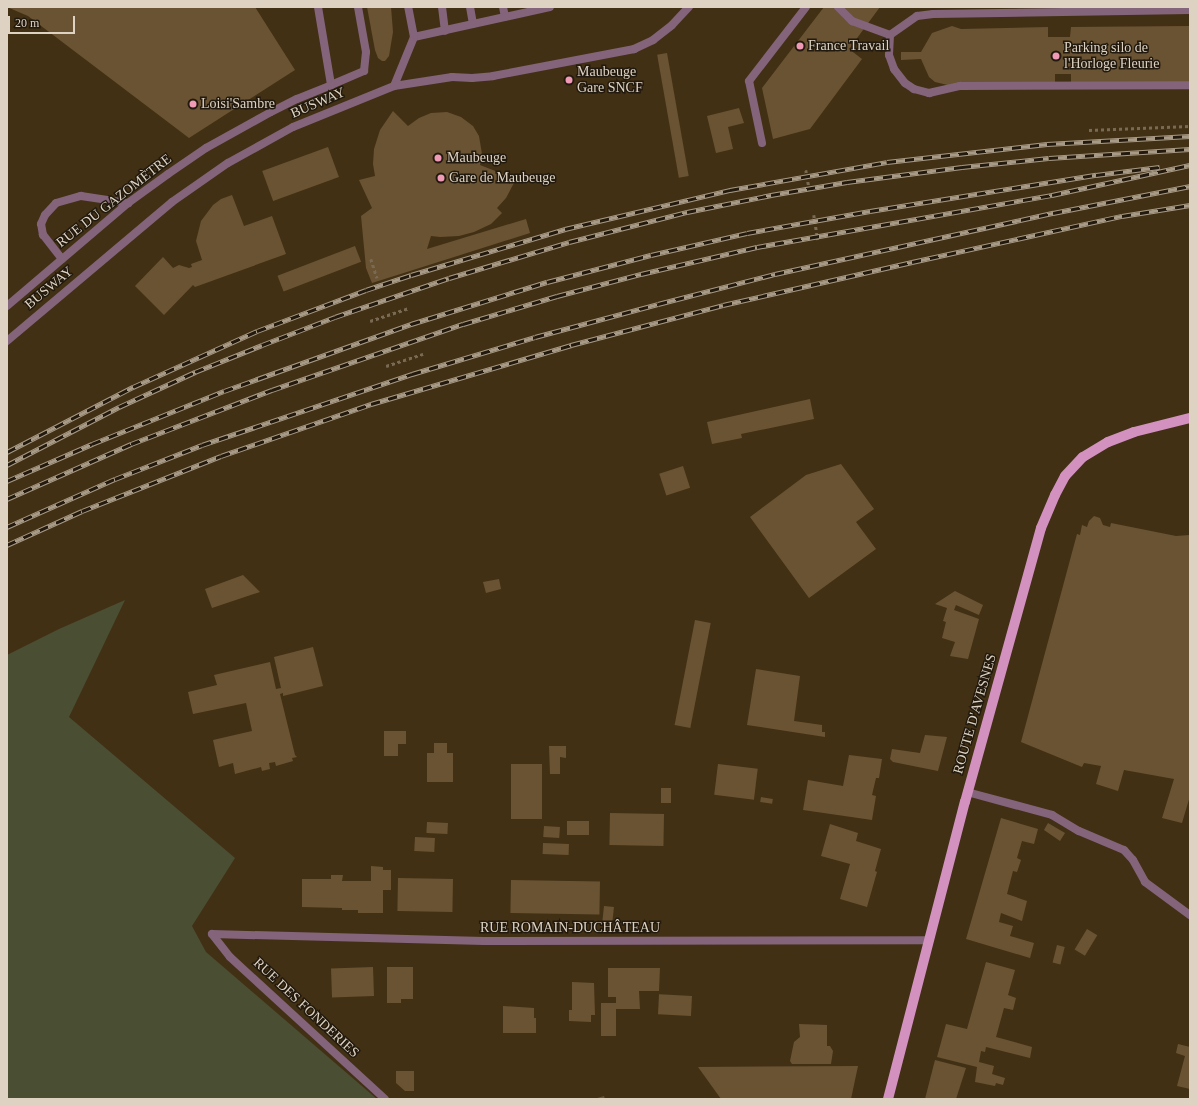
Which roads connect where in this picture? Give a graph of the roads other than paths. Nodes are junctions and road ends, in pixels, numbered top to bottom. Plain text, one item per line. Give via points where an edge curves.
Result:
1 (318, 7) edge
2 (358, 7) edge
3 (408, 7) edge
4 (442, 7) edge
5 (470, 7) edge
6 (503, 7) edge
7 (550, 7) edge
8 (689, 7) edge
9 (806, 7) edge
10 (838, 7) edge
11 (530, 9) edge
12 (1170, 9) edge
13 (1190, 10) edge
14 (505, 17) junction
15 (473, 24) junction
16 (445, 31) junction
17 (890, 35) junction
18 (414, 37) junction
19 (1190, 84) edge
20 (331, 85) junction
21 (394, 86) junction
22 (762, 143) dead end
23 (128, 203) junction
24 (62, 259) junction
25 (7, 306) edge
26 (7, 341) edge
27 (1190, 418) edge
28 (967, 792) junction
29 (1190, 915) edge
30 (212, 934) joint
31 (928, 940) junction
32 (385, 1099) edge
33 (888, 1099) edge

1 - 20 street
2 - 20 street, RUE DU GAZOMÈTRE via 366,52 364,71
3 - 18 street
4 - 16 street
5 - 15 street
6 - 14 street
7 - 11 street
8 - 21 street, BUSWAY via 653,40 634,49 493,76 452,77
9 - 22 street via 749,81
10 - 17 street via 852,21
11 - 14 street
12 - 13 street
12 - 17 street via 933,14 917,16
14 - 15 street
15 - 16 street
16 - 18 street
17 - 19 street via 889,55 894,69 905,83 914,89 929,93 960,86
18 - 21 street
20 - 23 street, RUE DU GAZOMÈTRE via 297,99 206,148
21 - 26 street, BUSWAY via 293,127 228,163 172,202
23 - 24 street, RUE DU GAZOMÈTRE
23 - 24 street via 81,196 56,203 41,224 43,235
24 - 25 street, RUE DU GAZOMÈTRE
27 - 28 main road, ROUTE D'AVESNES via 1134,432 1108,442 1083,458 1065,476 1041,528
28 - 29 street via 1052,815 1079,831 1124,850 1134,860 1145,882
28 - 31 main road, ROUTE D'AVESNES
30 - 31 street, RUE ROMAIN-DUCHÂTEAU via 492,941
30 - 32 street, RUE DES FONDERIES via 230,957
31 - 33 main road, ROUTE D'AVESNES

